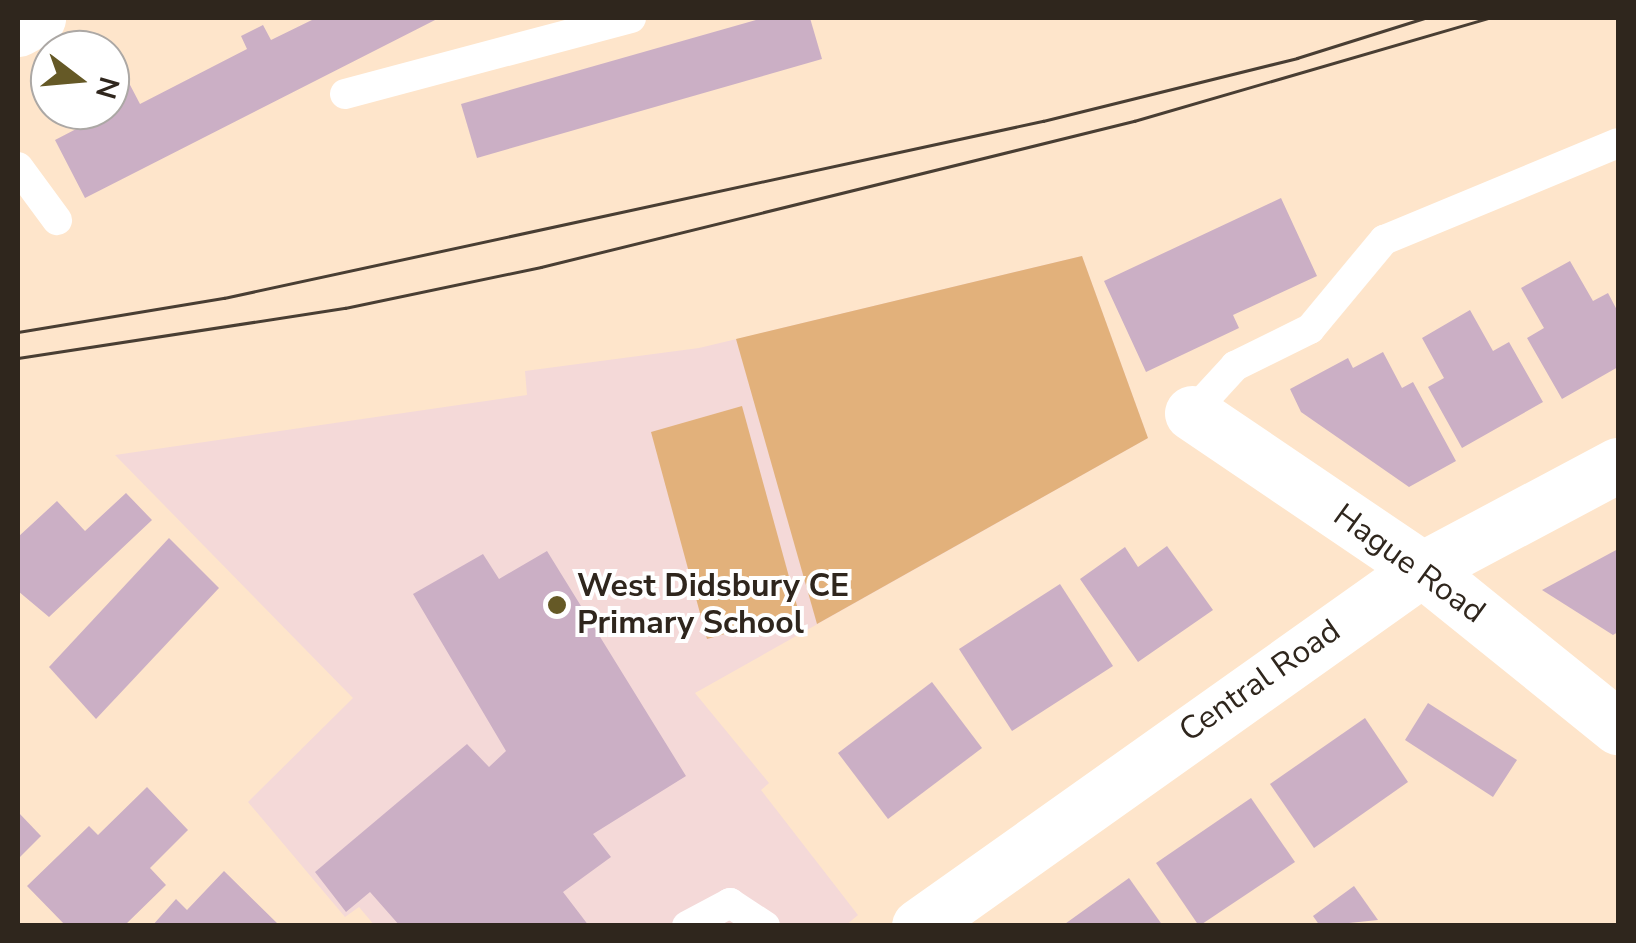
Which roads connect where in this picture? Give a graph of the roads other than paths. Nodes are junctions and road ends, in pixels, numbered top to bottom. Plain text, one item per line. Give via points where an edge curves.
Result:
1 (38, 18) edge
2 (631, 18) edge
3 (18, 29) edge
4 (345, 94) dead end
5 (1618, 142) edge
6 (18, 167) edge
7 (56, 220) dead end
8 (1192, 413) joint
9 (1618, 464) edge
10 (1422, 568) junction
11 (1618, 727) edge
12 (687, 926) edge
13 (765, 926) edge
14 (920, 926) edge

1 - 3 street
2 - 4 lane
5 - 8 lane via 1384,240 1310,329 1235,366
6 - 7 lane
8 - 10 street, Hague Road
9 - 10 street, Central Road
10 - 11 street, Hague Road
10 - 14 street, Central Road
12 - 13 lane via 730,903

